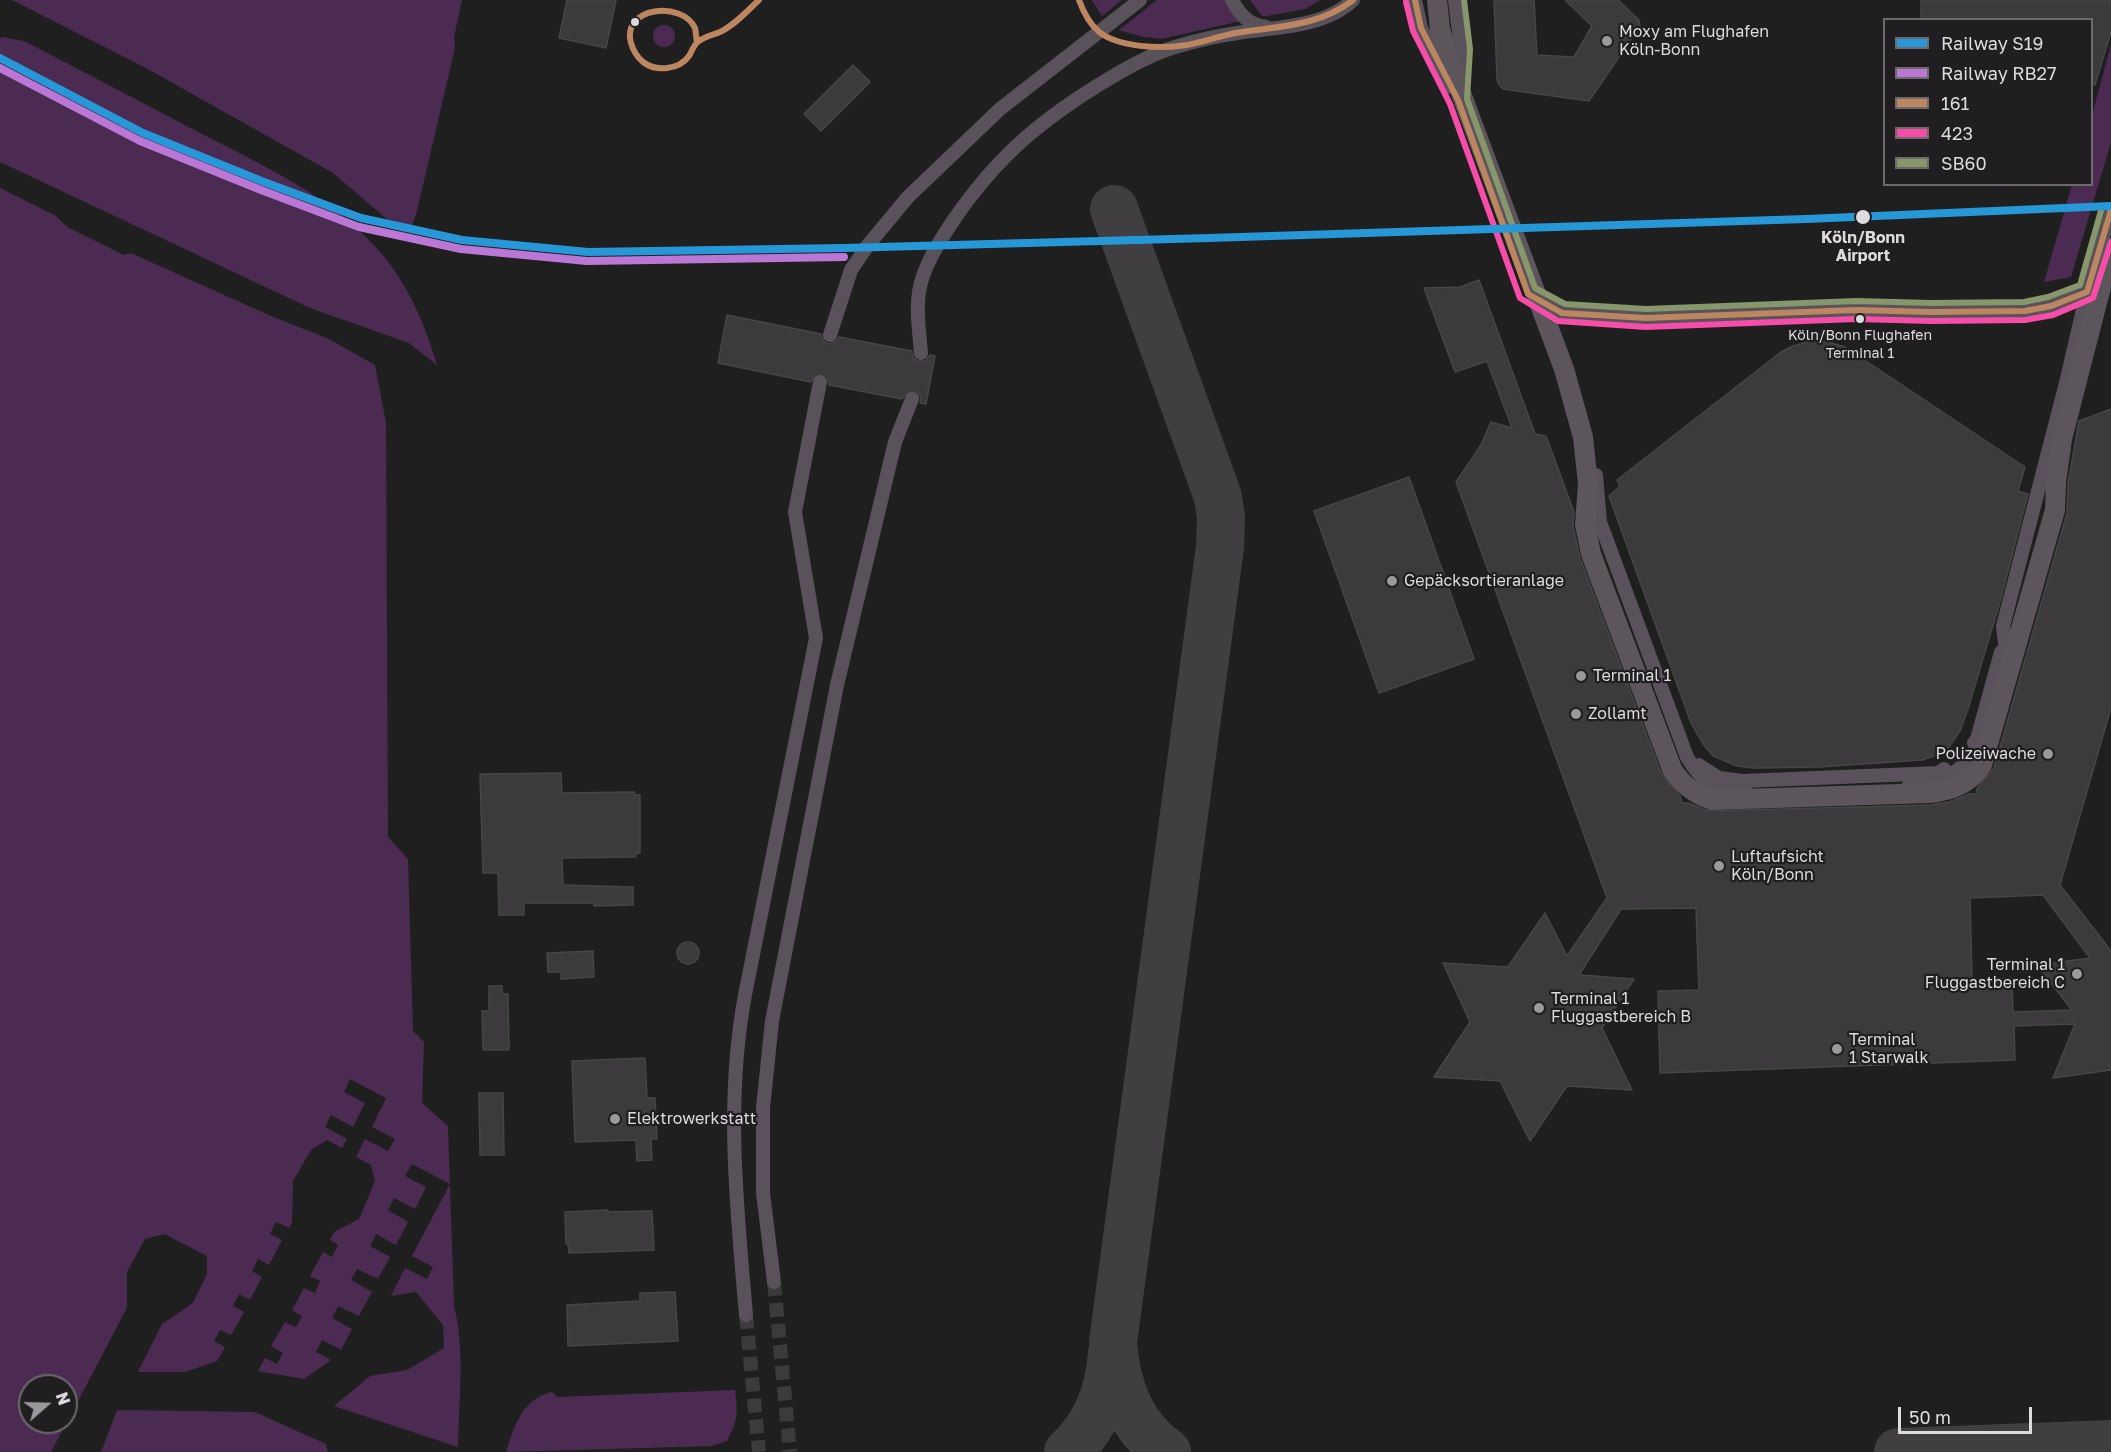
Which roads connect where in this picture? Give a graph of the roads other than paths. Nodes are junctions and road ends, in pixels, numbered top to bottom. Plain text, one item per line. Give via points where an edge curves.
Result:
1 (1140, 0) edge
2 (1232, 0) edge
3 (1338, 0) edge
4 (1353, 0) edge
5 (1415, 0) edge
6 (1437, 0) edge
7 (1455, 0) edge
8 (1328, 16) junction
9 (1270, 28) junction
10 (1458, 100) junction
11 (2111, 210) edge
12 (2111, 248) edge
13 (2087, 292) junction
14 (1528, 294) junction
15 (830, 335) tunnel mouth
16 (921, 353) tunnel mouth
17 (2070, 366) junction
18 (820, 382) tunnel mouth
19 (912, 399) tunnel mouth
20 (1687, 757) junction
21 (774, 1282) tunnel mouth
22 (746, 1315) tunnel mouth

1 - 15 street via 1000,109 908,196 851,270
2 - 9 street via 1247,21
3 - 8 street
4 - 8 street
5 - 10 street via 1421,28
6 - 12 street via 1449,61 1564,369 1583,437 1588,484 1585,524 1592,554 1672,769 1701,797 1712,800 1930,793 1955,788 1983,765 2055,510 2062,439
7 - 10 street via 1461,49
8 - 9 street
9 - 16 street via 1176,47 1119,72 1067,104 1008,152 971,194 933,251 917,299
10 - 14 street
11 - 13 street
13 - 14 street via 2025,311 1847,310 1646,318 1562,313
13 - 17 street
14 - 20 street via 1593,444 1599,522
17 - 20 street via 2067,408 1977,739 1958,760 1938,773 1743,781 1719,778
17 - 20 street via 2003,626 2007,653 1982,742 1962,769 1926,784 1730,790 1712,786
18 - 22 street via 795,512 816,638 738,1043 736,1196
19 - 21 street via 895,442 837,685 772,1021 763,1108 763,1193

